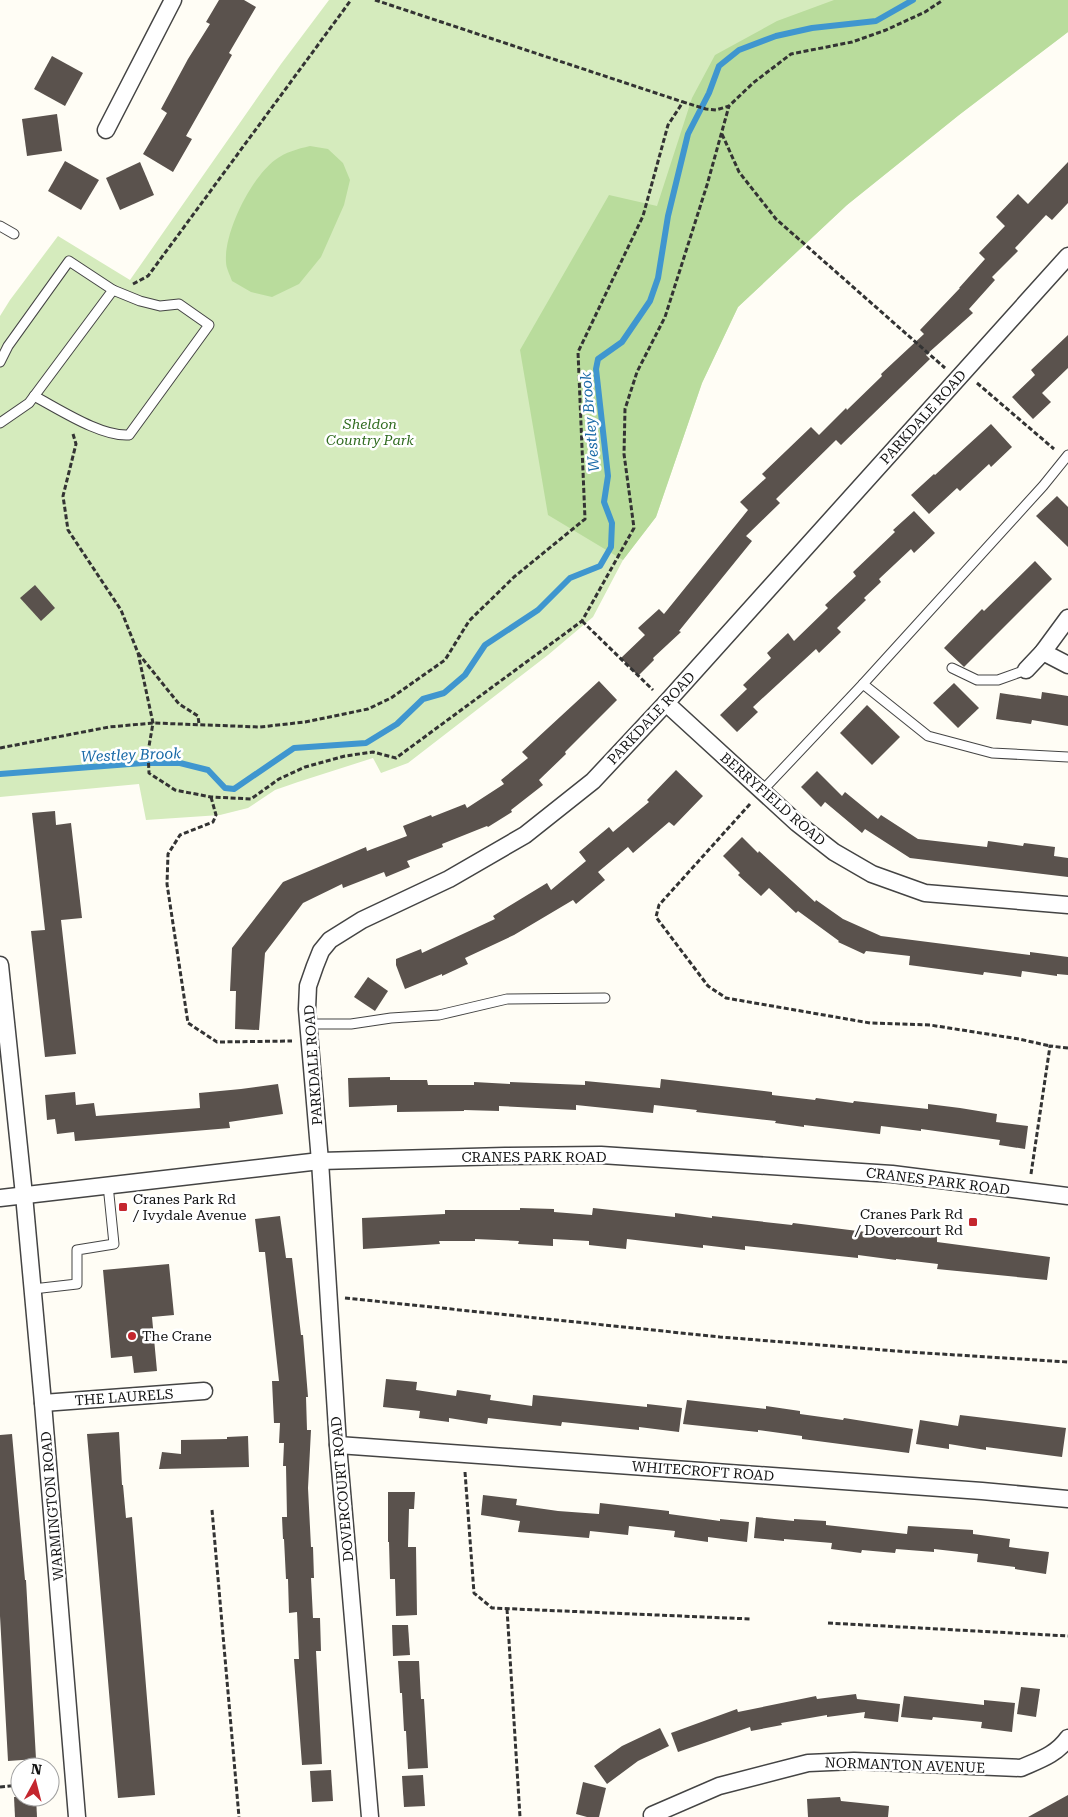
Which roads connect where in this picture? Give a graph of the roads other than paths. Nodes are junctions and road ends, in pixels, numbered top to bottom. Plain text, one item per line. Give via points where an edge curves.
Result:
1 (174, 0) edge
2 (106, 130) dead end
3 (0, 226) edge
4 (14, 234) dead end
5 (1068, 256) edge
6 (117, 291) junction
7 (0, 362) edge
8 (34, 396) junction
9 (0, 423) edge
10 (1067, 457) edge
11 (1068, 618) edge
12 (1043, 652) junction
13 (1068, 665) edge
14 (952, 668) dead end
15 (1026, 670) joint
16 (863, 684) junction
17 (666, 703) junction
18 (1068, 757) edge
19 (762, 791) junction
20 (1068, 905) edge
21 (0, 965) edge
22 (606, 998) dead end
23 (308, 1024) junction
24 (320, 1161) junction
25 (108, 1185) junction
26 (24, 1195) junction
27 (1068, 1196) edge
28 (0, 1198) edge
29 (33, 1289) junction
30 (204, 1391) dead end
31 (43, 1403) junction
32 (338, 1445) junction
33 (1068, 1499) edge
34 (1068, 1738) edge
35 (652, 1815) dead end
36 (77, 1817) edge
37 (370, 1817) edge

1 - 2 street
3 - 4 lane
5 - 17 street, PARKDALE ROAD
6 - 7 lane via 69,261
6 - 8 lane
6 - 8 lane via 160,306 179,304 209,325 129,435 120,436 82,423
8 - 9 lane
10 - 16 lane
11 - 12 street
12 - 13 street
12 - 15 street
14 - 15 lane via 977,680 998,680
16 - 18 lane via 928,736 992,753
16 - 19 lane
17 - 19 street, BERRYFIELD ROAD
17 - 23 street, PARKDALE ROAD via 593,781 526,835 449,879 362,920 330,940 321,952 308,986
19 - 20 street, BERRYFIELD ROAD via 834,852 872,874 925,892
21 - 26 street, WARMINGTON ROAD
22 - 23 lane via 507,999 439,1015 351,1024
23 - 24 street, PARKDALE ROAD
24 - 25 street, CRANES PARK ROAD
24 - 27 street, CRANES PARK ROAD via 506,1156 691,1160 892,1174
24 - 32 street, DOVERCOURT ROAD
25 - 26 street, CRANES PARK ROAD
25 - 29 lane via 114,1244 77,1250 77,1284
26 - 28 street, CRANES PARK ROAD
26 - 29 street, WARMINGTON ROAD
29 - 31 street, WARMINGTON ROAD
30 - 31 street, THE LAURELS
31 - 36 street, WARMINGTON ROAD
32 - 33 street, WHITECROFT ROAD
32 - 37 street, DOVERCOURT ROAD
34 - 35 street, NORMANTON AVENUE via 1057,1751 1021,1768 854,1761 808,1763 719,1786

